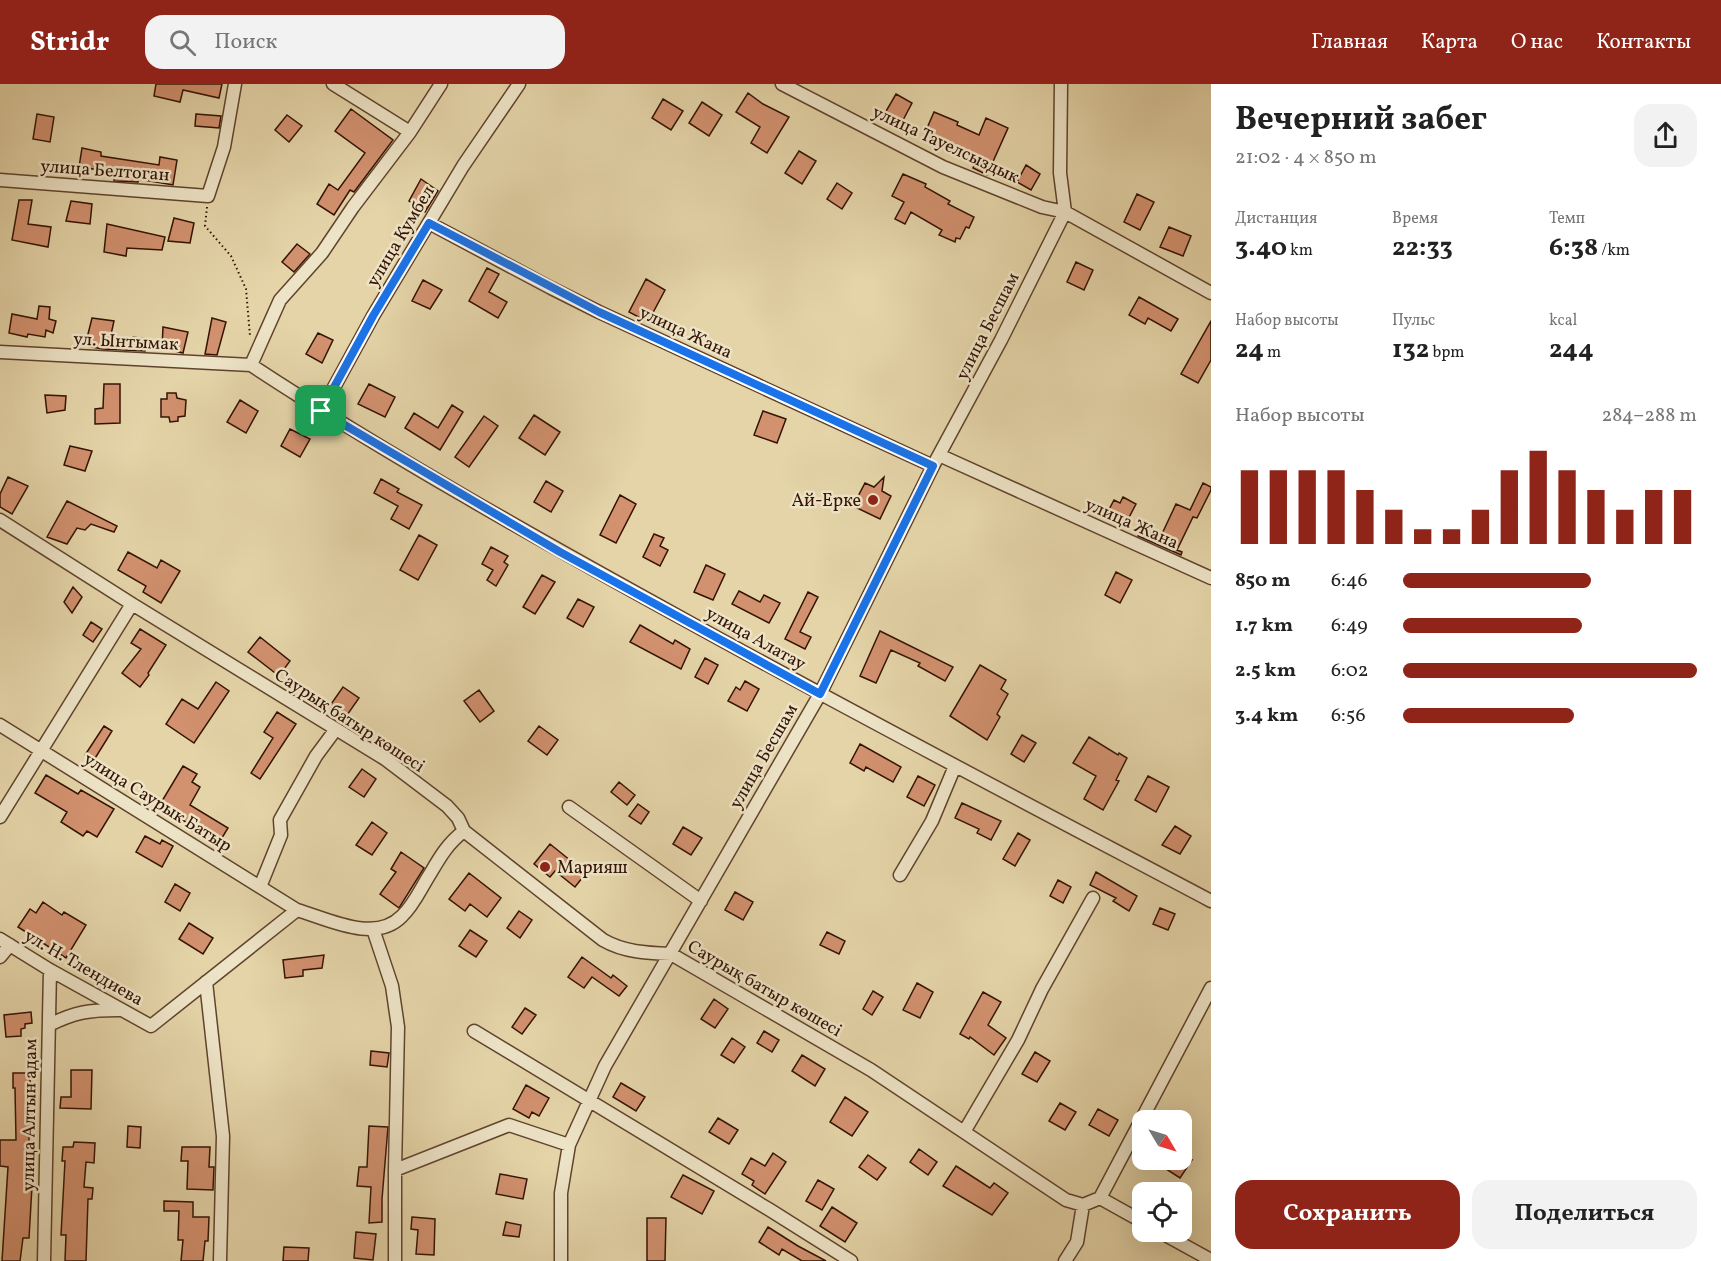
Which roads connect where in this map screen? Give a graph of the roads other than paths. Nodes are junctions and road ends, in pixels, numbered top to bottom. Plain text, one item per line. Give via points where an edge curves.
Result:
1 (235, 84) edge
2 (333, 84) edge
3 (441, 84) edge
4 (519, 84) edge
5 (782, 84) edge
6 (1061, 84) edge
7 (410, 132) junction
8 (0, 180) edge
9 (1065, 212) junction
10 (429, 223) junction
11 (1211, 293) edge
12 (0, 352) edge
13 (251, 365) junction
14 (321, 411) junction
15 (936, 460) junction
16 (0, 520) edge
17 (1211, 578) edge
18 (132, 604) junction
19 (820, 694) junction
20 (0, 725) edge
21 (336, 729) junction
22 (41, 749) junction
23 (955, 766) junction
24 (569, 807) dead end
25 (0, 817) edge
26 (464, 831) junction
27 (900, 875) dead end
28 (260, 887) junction
29 (1093, 898) dead end
30 (701, 901) junction
31 (1211, 901) edge
32 (297, 910) junction
33 (373, 929) junction
34 (5, 942) edge
35 (671, 954) junction
36 (0, 957) edge
37 (50, 970) junction
38 (206, 982) junction
39 (1211, 988) edge
40 (122, 1010) junction
41 (49, 1025) junction
42 (474, 1031) dead end
43 (589, 1101) junction
44 (964, 1132) junction
45 (569, 1145) junction
46 (394, 1170) junction
47 (1100, 1198) junction
48 (1083, 1205) junction
49 (1132, 1216) edge
50 (1178, 1242) edge
51 (1211, 1260) edge
52 (44, 1261) edge
53 (220, 1261) edge
54 (395, 1261) edge
55 (561, 1261) edge
56 (851, 1261) edge
57 (1065, 1261) edge

1 - 8 street, улица Белтоган via 224,147 208,195
2 - 7 street
3 - 7 street
4 - 10 street, улица Кумбел
5 - 9 street, улица Тауелсыздык via 943,166 1042,207
6 - 9 street via 1060,173
7 - 13 street via 322,254 280,300
9 - 11 street, улица Тауелсыздык
9 - 15 street, улица Бесшам
10 - 14 street, улица Кумбел
10 - 15 street, улица Жана via 599,312
12 - 13 street, ул. Ынтымак
13 - 14 street, улица Алатау
14 - 19 street, улица Алатау via 560,552
15 - 17 street, улица Жана
15 - 19 street, улица Бесшам
16 - 18 street, Саурық батыр көшесі
18 - 21 street, Саурық батыр көшесі
18 - 22 street
19 - 23 street, улица Алатау
19 - 30 street, улица Бесшам
20 - 22 street, улица Саурык Батыр
21 - 26 street, Саурық батыр көшесі via 385,759 447,807
21 - 28 street via 280,820 281,835
22 - 25 street
22 - 28 street, улица Саурык Батыр
23 - 27 street via 932,821
23 - 31 street, улица Алатау
24 - 30 street
26 - 33 street via 444,850 400,919
26 - 35 street, Саурық батыр көшесі via 603,940 617,948
28 - 32 street, улица Саурык Батыр
29 - 44 street
30 - 35 street, улица Бесшам
32 - 33 street, улица Саурык Батыр
32 - 38 street
33 - 46 street via 392,986 398,1027
34 - 36 street
34 - 37 street, ул. Н. Тлендиева
35 - 43 street, улица Бесшам via 610,1057
35 - 44 street, Саурық батыр көшесі via 872,1070
37 - 40 street, ул. Н. Тлендиева
37 - 41 street, улица Алтын адам
38 - 40 street, ул. Н. Тлендиева via 151,1026
38 - 53 street via 223,1136
39 - 47 street
40 - 41 street via 71,1014
41 - 52 street, улица Алтын адам
42 - 43 street
43 - 45 street, улица Бесшам
43 - 56 street
44 - 48 street, Саурық батыр көшесі via 1066,1200
45 - 46 street via 509,1125
45 - 55 street, улица Бесшам via 561,1193
46 - 54 street
47 - 48 street
47 - 49 street
48 - 57 street via 1077,1242
50 - 51 street

